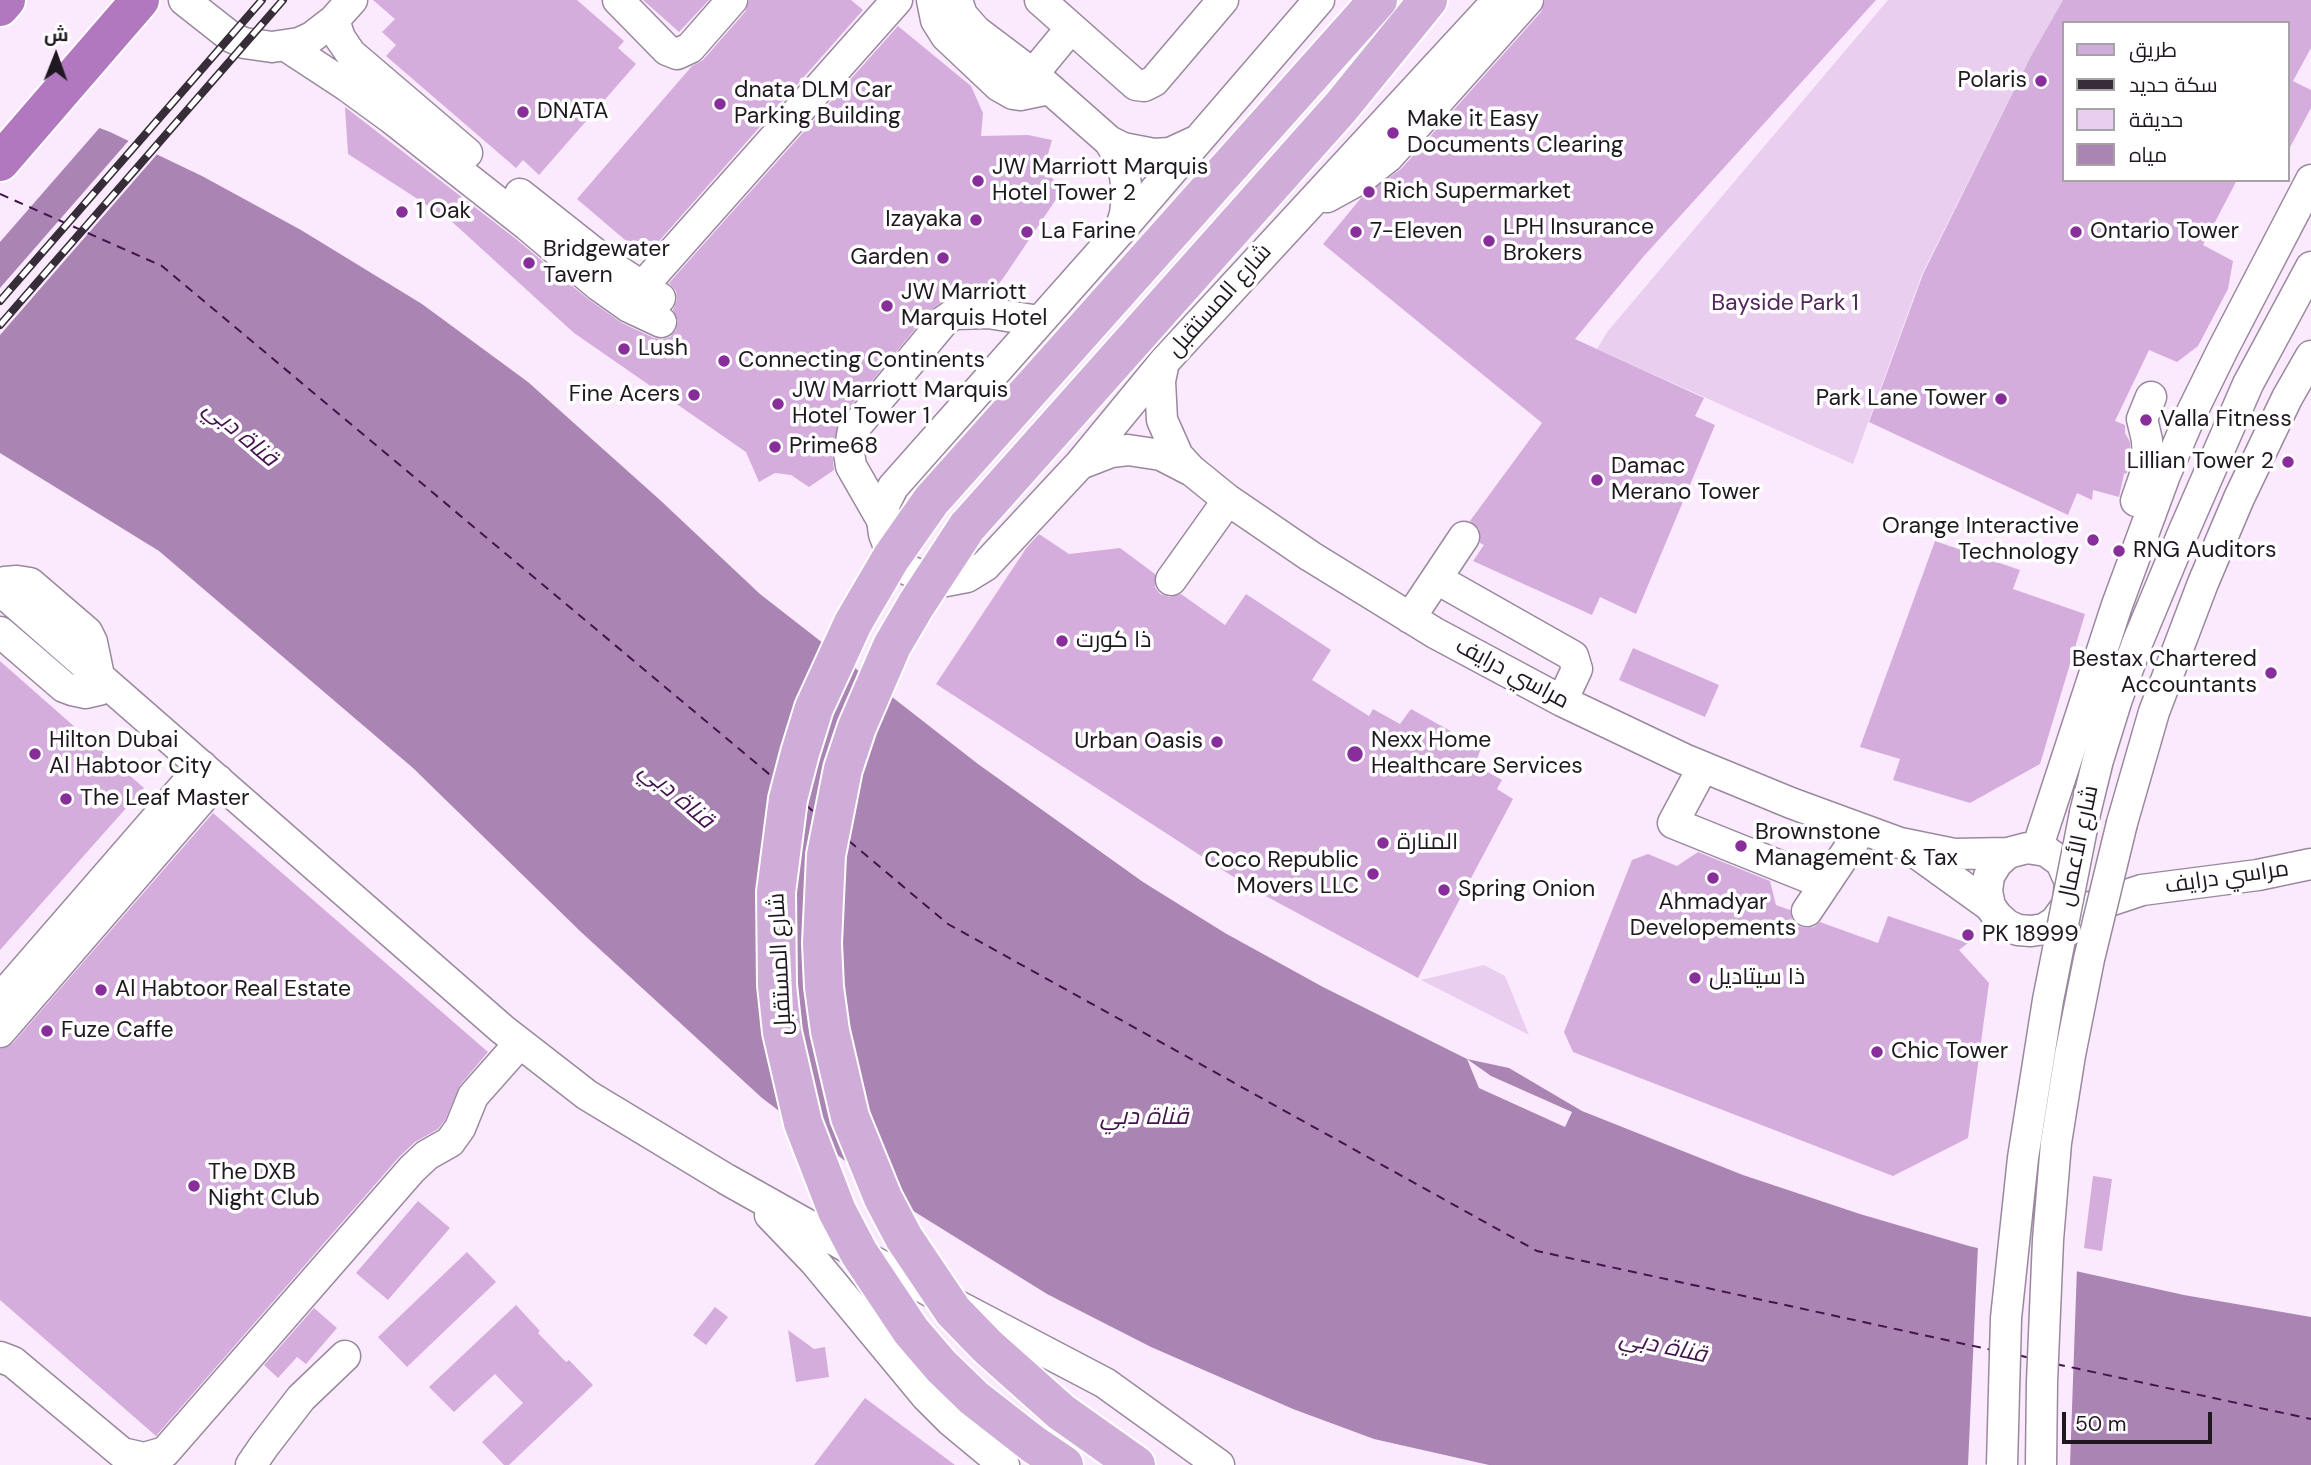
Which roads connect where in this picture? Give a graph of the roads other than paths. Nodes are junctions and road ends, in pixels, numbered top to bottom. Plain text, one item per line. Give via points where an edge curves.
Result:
1 (6, 0) edge
2 (140, 0) edge
3 (184, 0) edge
4 (203, 0) edge
5 (618, 0) edge
6 (732, 0) edge
7 (897, 0) edge
8 (903, 0) edge
9 (932, 0) edge
10 (957, 0) edge
11 (972, 0) edge
12 (1040, 0) edge
13 (1223, 0) edge
14 (1319, 0) edge
15 (1359, 0) edge
16 (1378, 0) edge
17 (1429, 0) edge
18 (1448, 0) edge
19 (1498, 0) edge
20 (1528, 0) edge
21 (0, 7) edge
22 (341, 7) edge
23 (1071, 28) junction
24 (946, 36) junction
25 (286, 46) junction
26 (1033, 75) junction
27 (1310, 76) junction
28 (1341, 107) junction
29 (1199, 139) junction
30 (1109, 141) junction
31 (0, 162) edge
32 (2311, 180) edge
33 (489, 183) junction
34 (1310, 203) junction
35 (1119, 232) junction
36 (2311, 267) edge
37 (1039, 321) junction
38 (2311, 356) edge
39 (1164, 362) junction
40 (2186, 426) junction
41 (1080, 464) junction
42 (1191, 470) junction
43 (1228, 500) junction
44 (883, 520) junction
45 (1464, 537) dead end
46 (2134, 559) junction
47 (1437, 579) junction
48 (1171, 580) dead end
49 (0, 588) edge
50 (1410, 618) junction
51 (0, 632) edge
52 (102, 679) junction
53 (1562, 701) junction
54 (1703, 767) junction
55 (210, 773) junction
56 (1862, 829) junction
57 (1900, 843) junction
58 (2036, 854) junction
59 (2311, 864) edge
60 (1825, 884) junction
61 (2142, 890) junction
62 (1990, 906) junction
63 (1807, 911) dead end
64 (2055, 922) junction
65 (0, 999) edge
66 (0, 1032) edge
67 (519, 1044) junction
68 (726, 1179) junction
69 (1033, 1346) junction
70 (345, 1356) dead end
71 (0, 1357) edge
72 (979, 1444) junction
73 (1018, 1455) edge
74 (251, 1465) edge
75 (1064, 1465) edge
76 (1136, 1465) edge
77 (1219, 1465) edge
78 (2002, 1465) edge
79 (2041, 1465) edge

1 - 21 highway
2 - 31 highway
3 - 25 street via 231,37 258,46
4 - 22 street via 228,18 265,28 304,22
5 - 6 street via 667,50 677,54 690,48
7 - 33 street via 648,303 611,266
8 - 24 street
9 - 24 street via 936,20
10 - 26 street via 969,24
11 - 26 street via 982,20
12 - 23 street
13 - 23 street via 1144,86 1136,85
14 - 29 street
15 - 27 main road
16 - 27 main road, شارع المستقبل
17 - 28 main road, شارع المستقبل
18 - 28 main road
19 - 34 street, شارع المستقبل
20 - 34 street via 1375,169
22 - 25 street via 312,37
22 - 33 street via 340,38 351,54 451,140
23 - 26 street
24 - 26 street via 1005,91 1020,95
25 - 33 street
26 - 30 street
27 - 73 main road, شارع المستقبل, bridge via 932,501 891,558 832,665 807,731 789,799 776,903 777,985 782,1032 803,1124 859,1253 911,1331 974,1398
28 - 76 main road, شارع المستقبل, bridge via 967,527 892,646 873,686 850,748 826,855 822,899 830,1031 850,1117 883,1198 953,1311 1061,1412
29 - 30 street via 1170,153 1154,154
29 - 35 street
30 - 35 street via 1126,185
32 - 40 street
34 - 39 street, شارع المستقبل
35 - 37 street
36 - 78 street, شارع الأعمال, bridge via 2248,384 2183,533 2138,641 2098,760 2046,1014 2023,1158 2006,1318
37 - 44 street via 893,487
37 - 44 street, شارع المستقبل via 988,313 954,314 853,430 850,466
38 - 79 street, شارع الأعمال, bridge via 2203,583 2154,712 2122,823 2089,959 2056,1143
39 - 41 street, شارع المستقبل
39 - 42 street, مراسي درايف via 1159,401 1162,420 1178,456
40 - 46 street
40 - 46 street via 2142,406 2148,466 2133,513
41 - 42 street, مراسي درايف via 1111,452 1136,451 1161,455
41 - 44 street, شارع المستقبل via 985,566 967,577 946,581 906,569 889,547
42 - 43 street, مراسي درايف
43 - 48 street
43 - 50 street, مراسي درايف
45 - 47 street
46 - 58 street
47 - 50 street
47 - 53 street via 1568,651 1577,669
49 - 52 street
50 - 53 street, مراسي درايف
51 - 52 street via 64,687 86,693 99,690
52 - 55 street
53 - 54 street, مراسي درايف
54 - 56 street, مراسي درايف
54 - 60 street via 1673,823
55 - 65 street
55 - 66 street
55 - 67 street
56 - 57 street, مراسي درايف
56 - 60 street
57 - 58 street, مراسي درايف via 1954,854
57 - 62 street, مراسي درايف
58 - 61 street, مراسي درايف via 2099,881
58 - 62 street via 1997,863 1989,876
58 - 64 street via 2067,871 2071,893
59 - 61 street, مراسي درايف
60 - 63 street
61 - 64 street, مراسي درايف
62 - 64 street via 2018,930 2044,929
67 - 68 street via 587,1095
67 - 71 street via 473,1096 450,1142 412,1169 165,1451 144,1458 122,1453 13,1362
68 - 69 street
68 - 72 street via 795,1239 903,1370
69 - 72 street via 1005,1350 982,1366 968,1390 967,1418
69 - 77 street via 1117,1391
70 - 74 street via 301,1398
72 - 73 street
73 - 75 main road, شارع المستقبل

